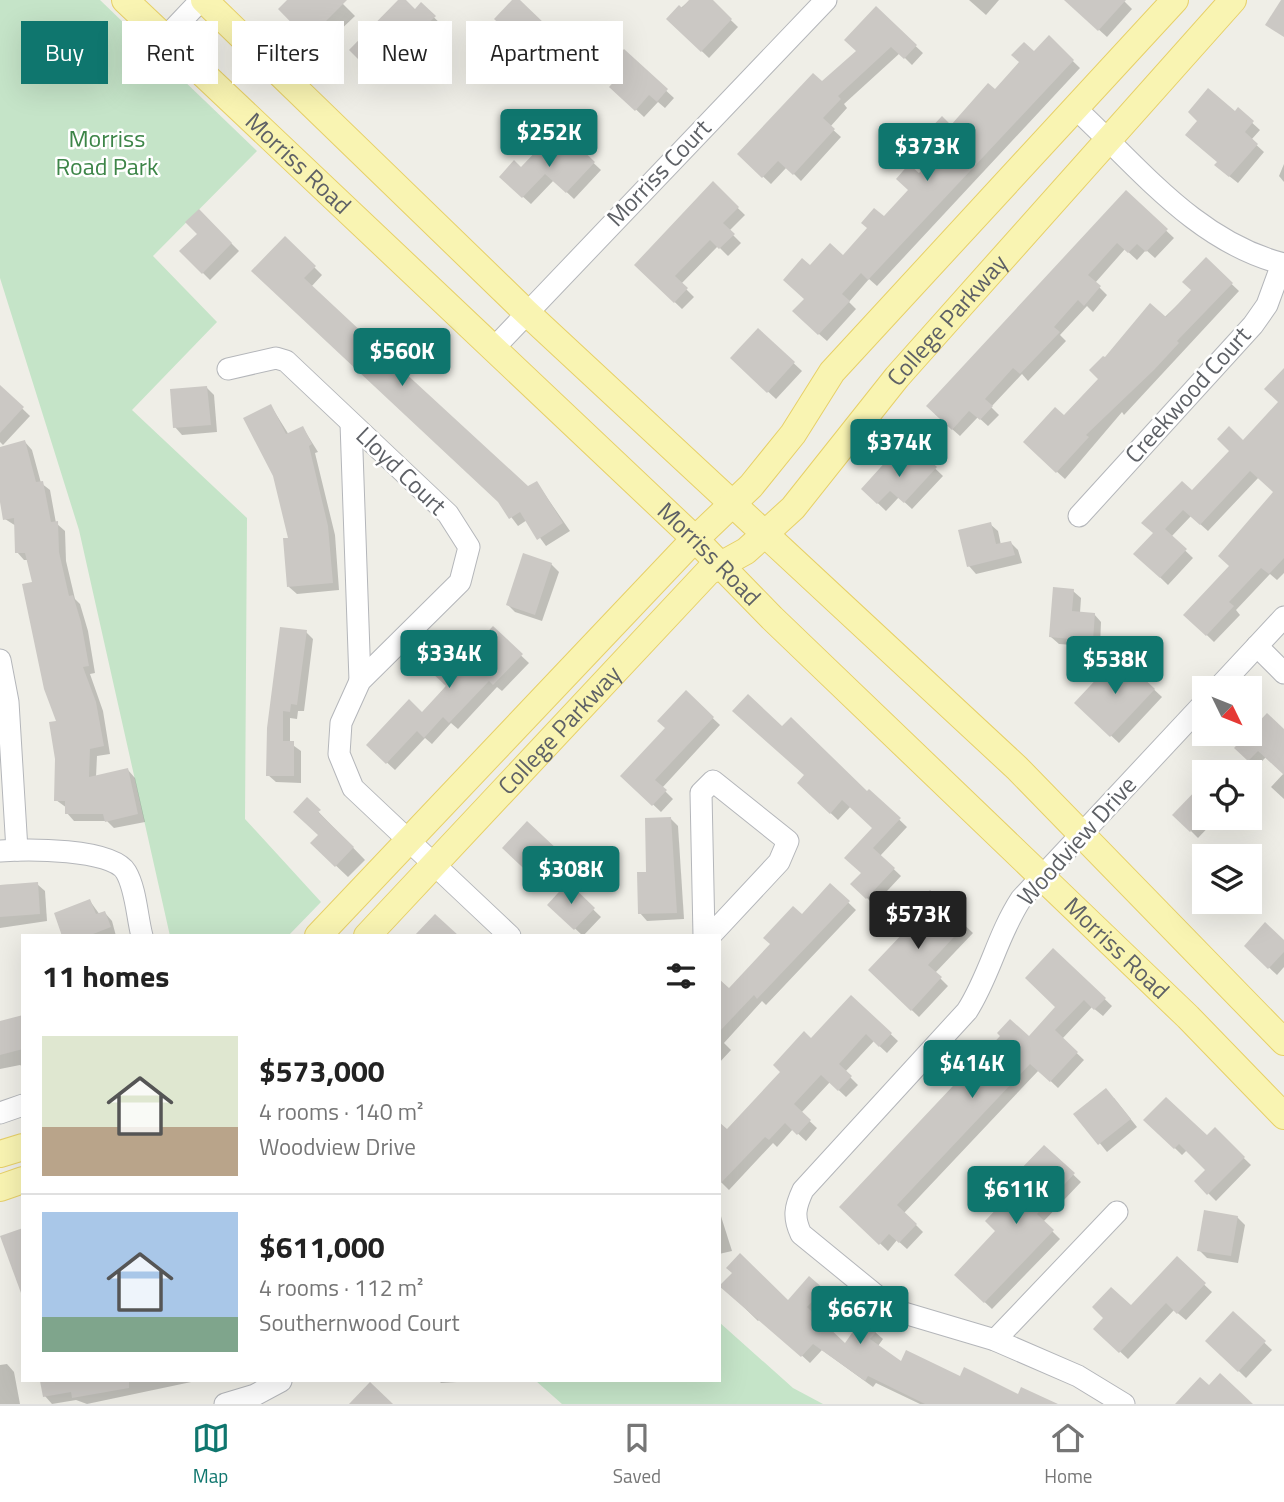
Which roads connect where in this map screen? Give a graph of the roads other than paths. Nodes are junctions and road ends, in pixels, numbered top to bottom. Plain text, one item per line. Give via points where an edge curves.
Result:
1 (125, 0) edge
2 (202, 0) edge
3 (826, 0) edge
4 (1175, 0) edge
5 (1233, 0) edge
6 (147, 21) edge
7 (182, 21) edge
8 (214, 84) edge
9 (1075, 108) junction
10 (1110, 139) junction
11 (1283, 264) edge
12 (526, 313) junction
13 (494, 348) junction
14 (228, 369) dead end
15 (351, 424) junction
16 (733, 503) junction
17 (1079, 516) dead end
18 (766, 533) junction
19 (695, 539) junction
20 (719, 566) junction
21 (1284, 617) edge
22 (1257, 646) junction
23 (0, 660) edge
24 (1284, 673) edge
25 (1229, 676) edge
26 (360, 681) junction
27 (1192, 716) edge
28 (1083, 833) junction
29 (409, 840) junction
30 (8, 851) edge
31 (436, 863) junction
32 (1043, 876) junction
33 (142, 934) edge
34 (320, 934) edge
35 (369, 934) edge
36 (508, 934) edge
37 (704, 934) edge
38 (712, 934) edge
39 (1284, 1042) edge
40 (21, 1106) edge
41 (0, 1113) edge
42 (1284, 1116) edge
43 (21, 1148) edge
44 (0, 1154) edge
45 (21, 1181) edge
46 (0, 1188) edge
47 (1117, 1212) dead end
48 (995, 1340) junction
49 (279, 1382) edge
50 (226, 1404) edge
51 (1125, 1404) edge

1 - 6 main road, Morriss Road
2 - 7 street
2 - 12 main road
3 - 12 street, Morriss Court
4 - 9 main road, College Parkway
5 - 10 main road, College Parkway
8 - 13 main road, Morriss Road
9 - 10 street
9 - 16 main road, College Parkway via 832,372 793,434
10 - 11 street via 1186,215 1235,247
10 - 18 main road, College Parkway via 897,377 809,488
11 - 17 street, Creekwood Court via 1267,305 1253,324
12 - 13 street, Morriss Court
12 - 16 main road
13 - 19 main road, Morriss Road
14 - 15 street, Lloyd Court via 282,359
15 - 26 street, Lloyd Court
15 - 26 street, Lloyd Court via 448,514 469,547 460,582
16 - 18 main road
16 - 19 main road, College Parkway
18 - 20 main road, College Parkway
18 - 28 main road
19 - 20 main road, Morriss Road
19 - 29 main road, College Parkway
20 - 31 main road, College Parkway via 708,572
20 - 32 main road, Morriss Road
21 - 22 street
22 - 24 street
22 - 25 street
23 - 30 street via 8,702
26 - 29 street, Lloyd Court via 341,723 339,754 353,788
27 - 28 street, Woodview Drive
28 - 32 street, Woodview Drive
28 - 39 main road
29 - 31 street, Lloyd Court
29 - 34 main road, College Parkway
30 - 33 street via 64,852 111,860 126,871
31 - 35 main road, College Parkway
31 - 36 street, Lloyd Court
32 - 42 main road, Morriss Road
32 - 48 street, Woodview Drive via 1006,923 967,1011 803,1190 795,1206 801,1234 894,1310
37 - 38 street via 701,793 713,781 788,841 779,862
40 - 41 street
43 - 44 main road
45 - 46 main road
47 - 48 street
48 - 51 street via 1077,1376
49 - 50 street

